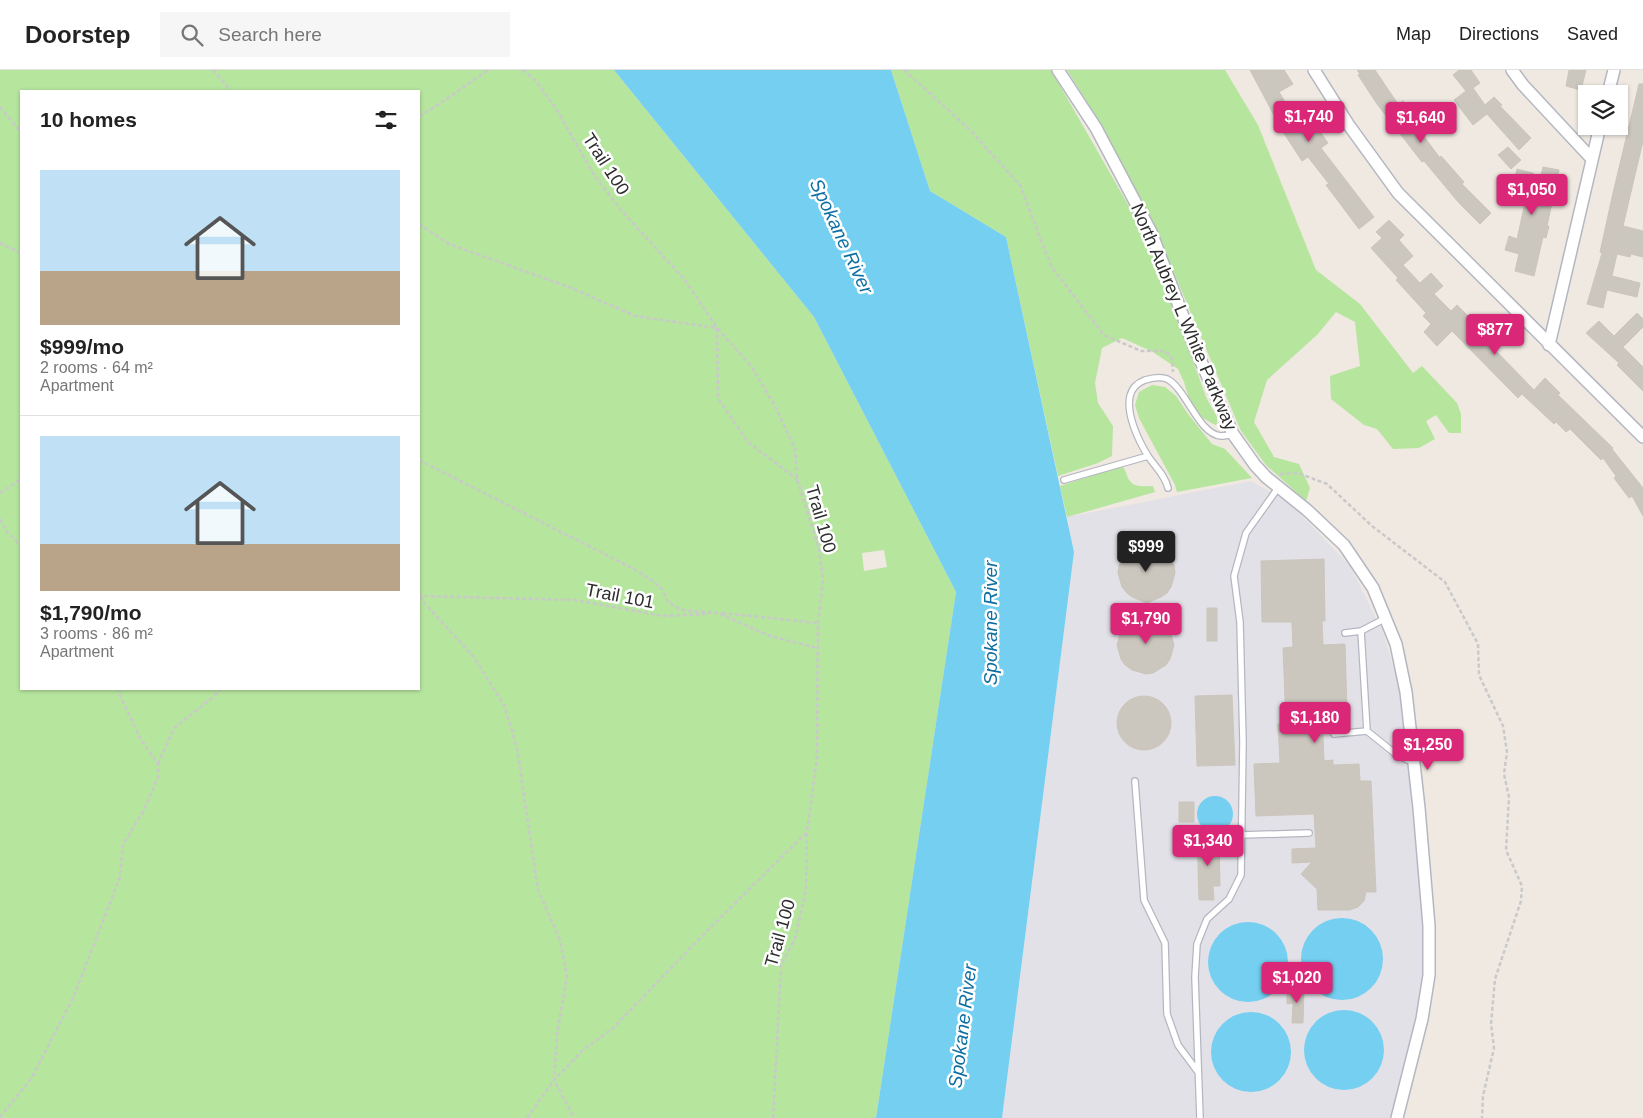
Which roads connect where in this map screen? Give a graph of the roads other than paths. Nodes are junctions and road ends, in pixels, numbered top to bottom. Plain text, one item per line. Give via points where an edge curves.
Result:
1 (1058, 70) edge
2 (1314, 70) edge
3 (1512, 70) edge
4 (1614, 70) edge
5 (1610, 85) edge
6 (1598, 135) edge
7 (1592, 159) junction
8 (1550, 345) junction
9 (1233, 434) junction
10 (1643, 437) edge
11 (1148, 456) junction
12 (1064, 480) dead end
13 (1168, 488) dead end
14 (1278, 488) junction
15 (1386, 618) junction
16 (1362, 631) junction
17 (1345, 633) dead end
18 (1367, 731) junction
19 (1334, 734) dead end
20 (1414, 764) junction
21 (1135, 781) dead end
22 (1309, 833) dead end
23 (1242, 835) junction
24 (1198, 1074) junction
25 (1200, 1118) edge
26 (1397, 1118) edge

1 - 9 street, North Aubrey L White Parkway via 1096,128 1151,232 1195,348
2 - 8 street via 1398,193
3 - 7 street
4 - 5 street
6 - 7 street
7 - 8 street
8 - 10 street
9 - 11 lane via 1220,436 1210,431 1173,384 1155,377 1141,381 1132,389 1128,405 1131,420
9 - 14 street, North Aubrey L White Parkway via 1255,465
11 - 12 lane
11 - 13 lane via 1166,479
14 - 15 street, North Aubrey L White Parkway via 1344,545 1373,588
14 - 23 lane via 1246,533 1234,576 1240,622
15 - 16 lane
15 - 20 street, North Aubrey L White Parkway via 1396,644 1406,692
16 - 17 lane
16 - 18 lane
18 - 19 lane
18 - 20 lane via 1397,756
20 - 26 street, North Aubrey L White Parkway via 1429,926 1429,976 1422,1019
21 - 24 lane via 1144,900 1165,943 1166,1014 1178,1045
22 - 23 lane
23 - 24 lane via 1241,875 1229,899 1207,920 1197,944
24 - 25 lane

